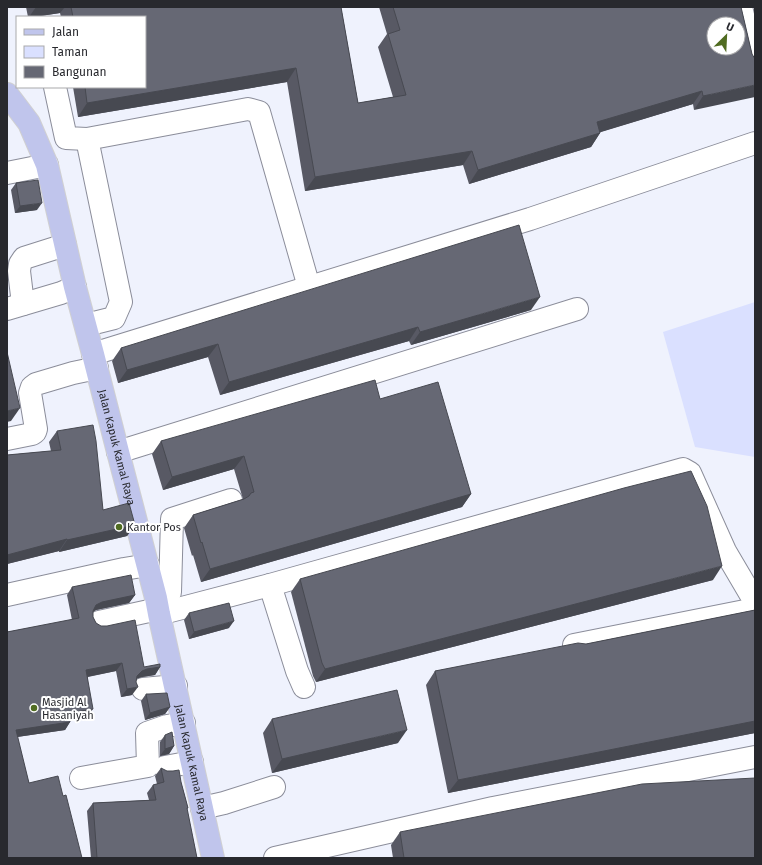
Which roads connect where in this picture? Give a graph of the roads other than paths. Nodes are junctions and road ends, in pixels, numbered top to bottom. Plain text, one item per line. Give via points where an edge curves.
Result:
1 (741, 7) edge
2 (755, 64) edge
3 (55, 88) edge
4 (7, 94) edge
5 (87, 139) junction
6 (755, 143) edge
7 (47, 165) junction
8 (7, 173) edge
9 (65, 245) junction
10 (309, 287) junction
11 (75, 288) junction
12 (15, 306) edge
13 (577, 309) dead end
14 (86, 326) junction
15 (95, 361) junction
16 (7, 439) edge
17 (118, 452) junction
18 (232, 500) dead end
19 (148, 565) junction
20 (270, 585) junction
21 (7, 595) edge
22 (755, 602) edge
23 (158, 607) junction
24 (755, 610) edge
25 (98, 622) edge
26 (574, 645) edge
27 (176, 686) junction
28 (304, 687) dead end
29 (143, 689) dead end
30 (184, 722) junction
31 (755, 757) edge
32 (192, 762) junction
33 (165, 767) dead end
34 (81, 778) dead end
35 (274, 787) dead end
36 (202, 808) junction
37 (211, 858) edge
38 (276, 858) edge

1 - 2 street
3 - 5 street via 66,138
4 - 7 main road, Jalan Kapuk Kamal Raya via 29,123
5 - 10 street via 248,109 259,112
5 - 14 street via 121,302 114,318
6 - 10 street via 530,219
7 - 8 street
7 - 9 main road, Jalan Kapuk Kamal Raya
9 - 11 main road, Jalan Kapuk Kamal Raya
9 - 12 street via 24,258 20,264
10 - 15 street
11 - 12 street
11 - 14 main road, Jalan Kapuk Kamal Raya
13 - 17 street
14 - 15 main road, Jalan Kapuk Kamal Raya
15 - 16 street via 73,373 32,387 30,393 35,432
15 - 17 main road, Jalan Kapuk Kamal Raya
17 - 19 main road, Jalan Kapuk Kamal Raya
18 - 23 street via 172,519 170,592
19 - 21 street
19 - 23 main road, Jalan Kapuk Kamal Raya
20 - 22 street via 683,468 690,473 725,551
20 - 23 street
20 - 28 street
23 - 25 street
23 - 27 main road, Jalan Kapuk Kamal Raya
24 - 26 street
27 - 29 street
27 - 30 main road, Jalan Kapuk Kamal Raya
30 - 32 main road, Jalan Kapuk Kamal Raya
30 - 34 street via 147,733 148,766
31 - 38 street via 492,808
32 - 33 street
32 - 36 main road, Jalan Kapuk Kamal Raya
35 - 36 street
36 - 37 main road, Jalan Kapuk Kamal Raya

